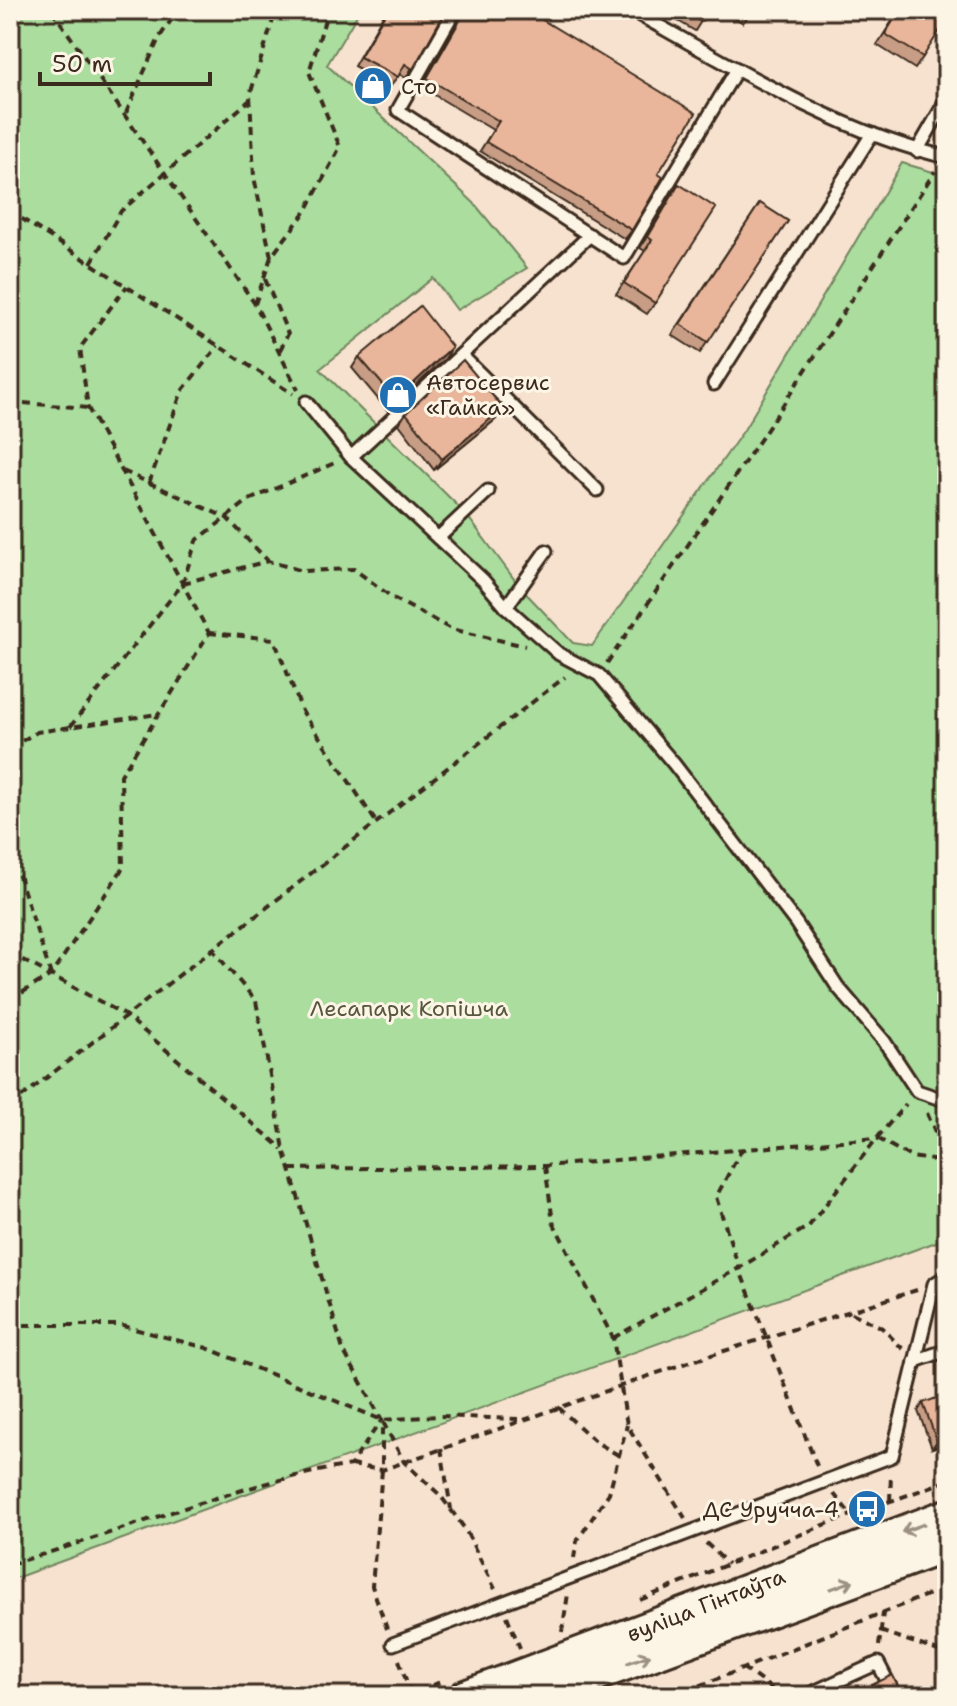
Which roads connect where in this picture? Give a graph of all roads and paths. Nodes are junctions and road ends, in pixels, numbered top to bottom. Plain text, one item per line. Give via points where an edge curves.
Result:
1 (52, 10) edge
2 (178, 10) edge
3 (276, 10) edge
4 (328, 10) edge
5 (455, 10) edge
6 (631, 10) edge
7 (737, 69) junction
8 (251, 99) junction
9 (947, 99) edge
10 (126, 113) junction
11 (872, 134) junction
12 (917, 151) junction
13 (945, 157) edge
14 (167, 174) junction
15 (10, 211) edge
16 (590, 235) junction
17 (271, 257) junction
18 (91, 263) junction
19 (264, 277) junction
20 (127, 286) junction
21 (255, 304) junction
22 (218, 346) junction
23 (279, 352) junction
24 (461, 355) junction
25 (714, 384) dead end
26 (10, 402) edge
27 (306, 402) dead end
28 (88, 408) junction
29 (351, 457) junction
30 (122, 470) junction
31 (149, 483) junction
32 (597, 490) dead end
33 (488, 491) dead end
34 (227, 518) junction
35 (438, 538) junction
36 (546, 551) dead end
37 (268, 561) junction
38 (183, 583) junction
39 (506, 607) junction
40 (209, 633) junction
41 (559, 654) junction
42 (578, 666) junction
43 (599, 675) junction
44 (159, 714) junction
45 (70, 727) junction
46 (10, 748) edge
47 (378, 825) junction
48 (10, 848) edge
49 (211, 948) junction
50 (10, 953) edge
51 (51, 975) junction
52 (10, 1000) edge
53 (125, 1015) junction
54 (917, 1091) junction
55 (947, 1101) edge
56 (10, 1106) edge
57 (877, 1138) junction
58 (284, 1149) junction
59 (742, 1149) junction
60 (947, 1161) edge
61 (545, 1166) junction
62 (290, 1169) junction
63 (739, 1268) junction
64 (947, 1276) edge
65 (934, 1284) junction
66 (850, 1312) junction
67 (10, 1325) edge
68 (613, 1338) junction
69 (765, 1339) junction
70 (947, 1350) edge
71 (915, 1361) junction
72 (622, 1385) junction
73 (558, 1407) junction
74 (523, 1419) junction
75 (382, 1420) junction
76 (627, 1425) junction
77 (441, 1448) junction
78 (619, 1455) junction
79 (892, 1456) junction
80 (404, 1462) junction
81 (351, 1465) junction
82 (382, 1470) junction
83 (947, 1481) edge
84 (824, 1482) junction
85 (890, 1501) junction
86 (451, 1510) junction
87 (851, 1515) junction
88 (947, 1515) edge
89 (829, 1523) dead end
90 (694, 1531) junction
91 (947, 1546) edge
92 (10, 1564) edge
93 (728, 1564) dead end
94 (571, 1577) junction
95 (947, 1587) edge
96 (501, 1603) junction
97 (883, 1613) junction
98 (880, 1631) junction
99 (562, 1632) dead end
100 (393, 1644) junction
101 (947, 1654) edge
102 (878, 1663) junction
103 (743, 1668) junction
104 (544, 1680) edge
105 (411, 1694) dead end
106 (465, 1696) edge
107 (674, 1696) edge
108 (782, 1696) edge
109 (805, 1696) edge
110 (895, 1696) edge

1 - 10 path
2 - 10 path via 159,38
3 - 8 path
4 - 17 path via 309,72 340,147 306,211
5 - 16 lane via 398,110
6 - 7 lane
7 - 11 lane
7 - 16 lane via 624,258
8 - 14 path
8 - 17 path via 254,177
9 - 12 lane
10 - 14 path
11 - 12 lane
11 - 25 lane
12 - 13 lane
13 - 43 path
14 - 18 path via 121,211
14 - 21 path
15 - 18 path
16 - 24 lane
17 - 19 path
18 - 20 path
19 - 21 path
19 - 23 path via 288,334
20 - 22 path
20 - 28 path via 80,348
21 - 23 path
22 - 23 path via 302,400
22 - 31 path via 182,391
24 - 29 lane
24 - 32 lane
26 - 28 path
27 - 29 lane
28 - 30 path
29 - 34 path via 249,500
29 - 35 lane
30 - 31 path
30 - 38 path
31 - 34 path
33 - 35 lane
34 - 37 path
34 - 38 path via 196,541
35 - 39 lane
36 - 39 lane
37 - 38 path
37 - 41 path via 303,571 354,569 393,598 451,629
38 - 40 path
38 - 45 path
39 - 41 lane
40 - 44 path
40 - 47 path via 274,639 302,711
41 - 42 lane
42 - 43 lane
42 - 47 path
43 - 54 lane via 796,923
44 - 45 path
44 - 51 path via 121,775 123,868
45 - 46 path via 37,732
47 - 49 path
48 - 51 path
49 - 53 path
49 - 58 path via 256,1001
50 - 51 path
51 - 52 path
51 - 53 path
53 - 56 path
53 - 58 path
54 - 55 lane
54 - 57 path
54 - 60 path
57 - 59 path
57 - 60 path via 911,1157
57 - 63 path via 809,1226
58 - 62 path
59 - 61 path
59 - 63 path via 716,1197
61 - 62 path
61 - 68 path via 553,1222
62 - 75 path via 343,1350
63 - 68 path
63 - 69 path
64 - 65 lane
65 - 66 path
65 - 71 lane
66 - 69 path
66 - 71 path via 881,1327
67 - 75 path via 119,1325 207,1348
68 - 72 path
69 - 72 path
69 - 84 path
70 - 71 lane
71 - 79 lane
72 - 73 path
72 - 76 path
73 - 74 path
73 - 78 path via 596,1442
74 - 75 path
74 - 77 path
75 - 80 path
75 - 81 path
75 - 82 path
76 - 78 path
76 - 90 path
77 - 80 path
77 - 86 path
78 - 94 path via 609,1493 577,1541
79 - 84 lane
79 - 85 path
80 - 82 path
80 - 86 path
81 - 82 path
81 - 92 path via 288,1475
82 - 100 path via 372,1586
83 - 85 path
84 - 87 path
84 - 90 lane
85 - 87 path
86 - 96 path
87 - 89 path
88 -> 104 main road, вуліца Гінтаўта
90 - 93 path
90 - 94 lane
104 -> 91 main road, вуліца Гінтаўта
94 - 96 lane
94 - 99 path
95 - 97 path
96 - 100 lane
96 - 104 path
97 - 98 path
97 - 103 path
98 - 101 path
98 - 102 path
100 - 105 path
102 - 109 lane
102 - 110 lane
103 - 107 path
103 - 108 path
104 - 106 main road, вуліца Гінтаўта

